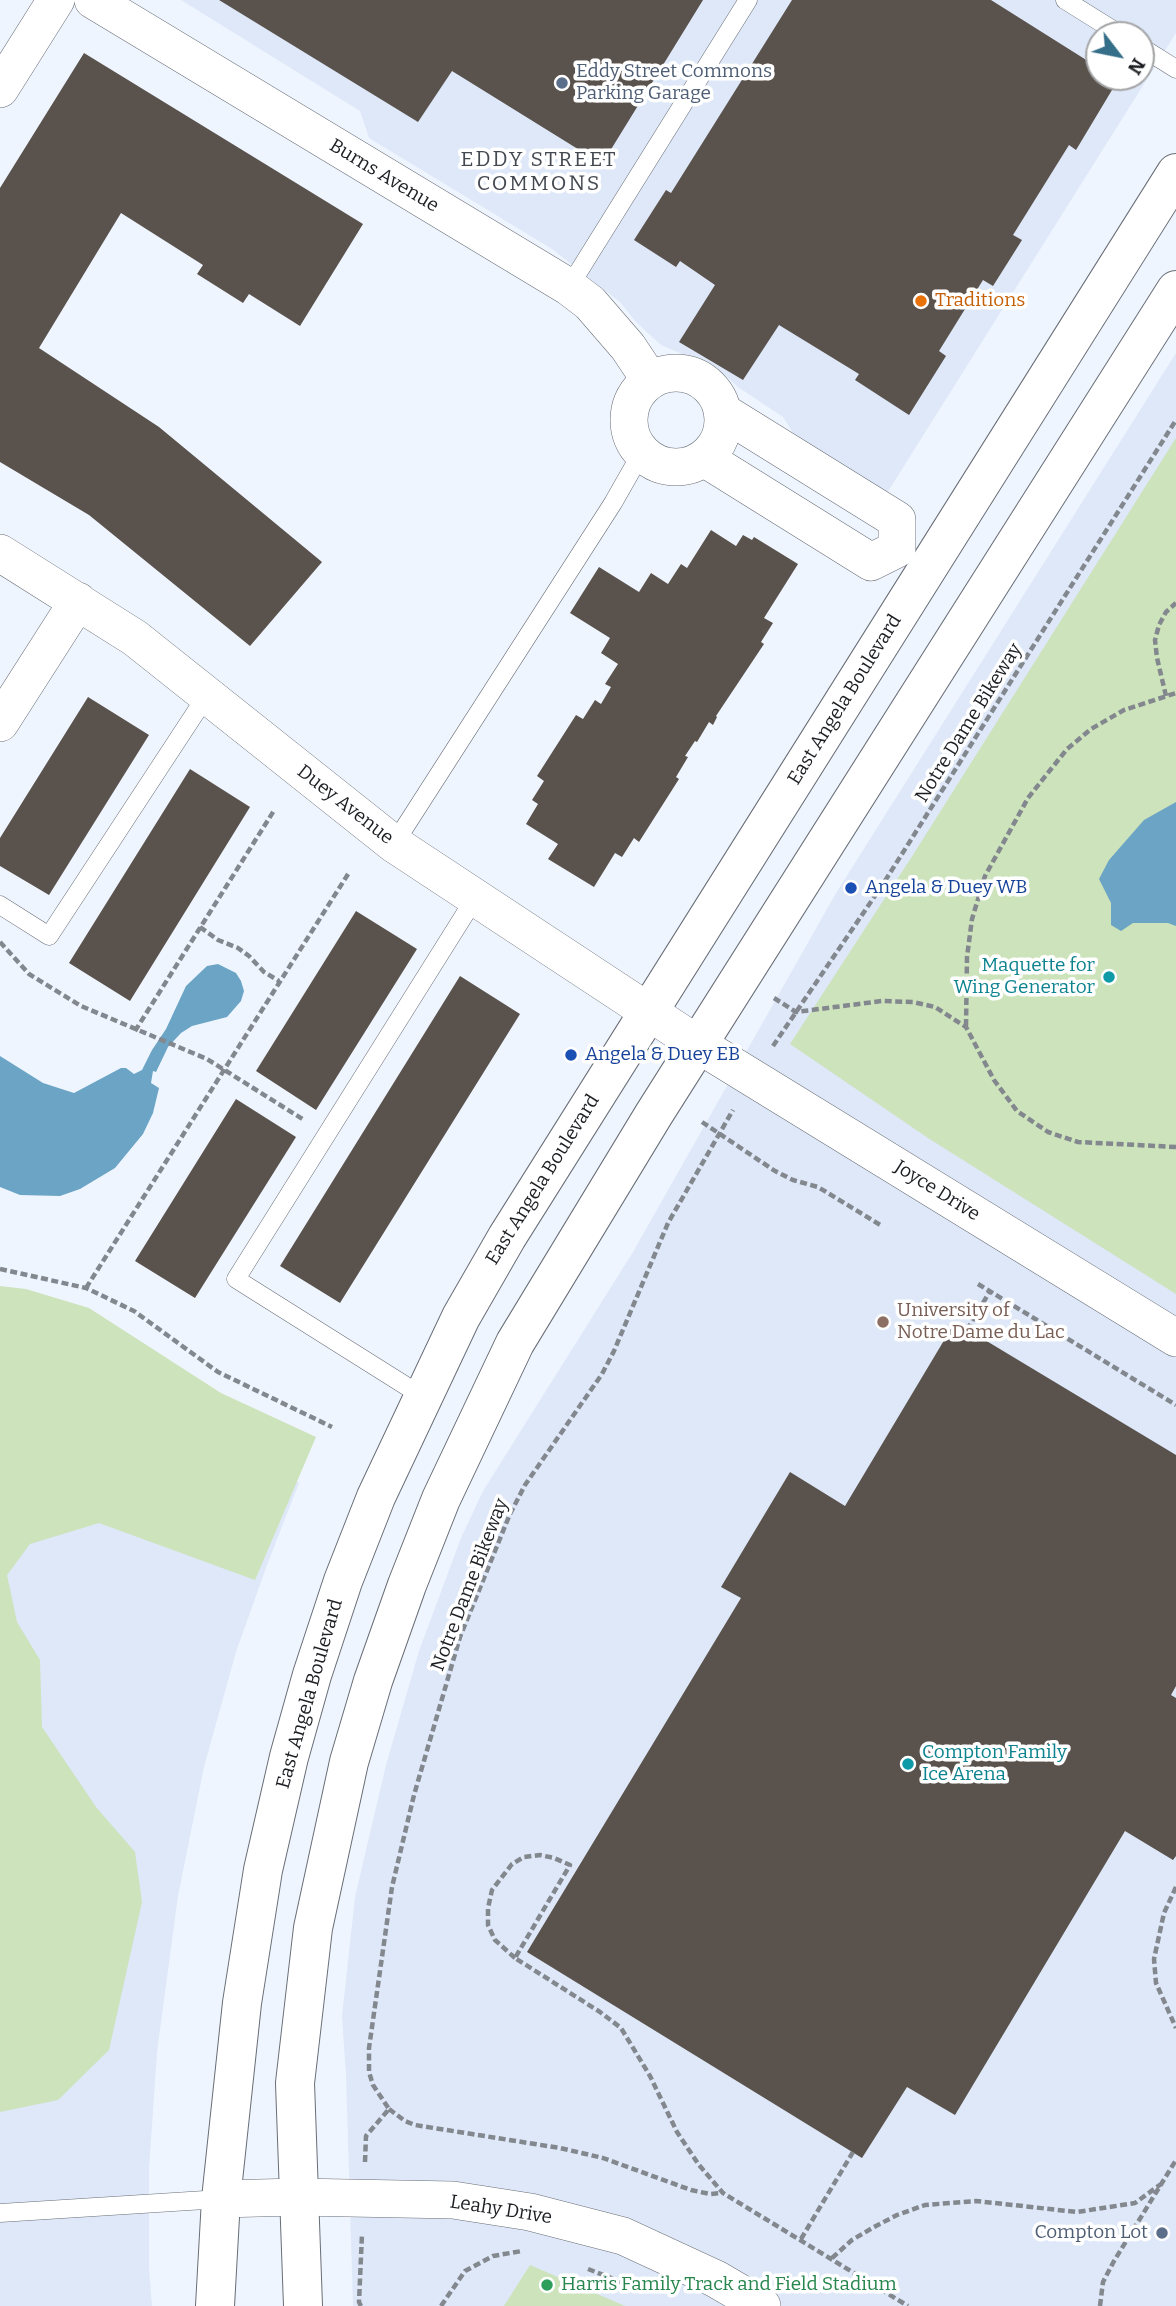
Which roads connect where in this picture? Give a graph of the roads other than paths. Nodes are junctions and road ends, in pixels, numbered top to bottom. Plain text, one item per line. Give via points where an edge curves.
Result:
1 (56, 0) edge
2 (93, 0) edge
3 (748, 0) edge
4 (1065, 0) edge
5 (1099, 21) edge
6 (1155, 56) edge
7 (1176, 69) edge
8 (0, 89) edge
9 (1176, 173) edge
10 (569, 287) junction
11 (1176, 290) edge
12 (650, 380) junction
13 (723, 412) junction
14 (642, 452) junction
15 (704, 458) junction
16 (0, 553) edge
17 (912, 559) junction
18 (78, 601) junction
19 (207, 695) junction
20 (0, 723) edge
21 (394, 844) junction
22 (475, 898) junction
23 (0, 905) edge
24 (648, 1012) junction
25 (699, 1045) junction
26 (1176, 1338) edge
27 (422, 1396) junction
28 (298, 2197) junction
29 (221, 2199) junction
30 (0, 2213) edge
31 (215, 2306) edge
32 (303, 2306) edge
33 (762, 2306) edge

1 - 8 street
2 - 10 street, Burns Avenue
3 - 10 lane
4 - 5 lane
6 - 7 lane
9 - 17 main road, East Angela Boulevard
10 - 12 street, Burns Avenue via 590,303 628,346
11 - 25 main road
12 - 13 street via 676,372 701,379 712,388
12 - 14 street via 640,389 629,414 629,428
13 - 15 street via 720,438
13 - 17 street via 897,520
14 - 15 street via 665,466 679,467
14 - 21 lane
15 - 17 street via 871,562
16 - 18 street, Duey Avenue
17 - 24 main road, East Angela Boulevard
18 - 19 street, Duey Avenue via 135,638
18 - 20 street
19 - 21 street, Duey Avenue
19 - 23 lane via 49,936
21 - 22 street, Duey Avenue
22 - 24 street, Duey Avenue
22 - 27 lane via 236,1279
24 - 25 street, Duey Avenue
24 - 27 main road, East Angela Boulevard via 507,1237
25 - 26 street, Joyce Drive
25 - 28 main road via 515,1343 441,1499 373,1681 349,1762 313,1928 295,2083
27 - 29 main road, East Angela Boulevard via 343,1581 289,1757 250,1937
28 - 29 street, Leahy Drive
28 - 32 main road
28 - 33 street, Leahy Drive via 453,2200 530,2212 623,2236
29 - 30 lane
29 - 31 main road, East Angela Boulevard

